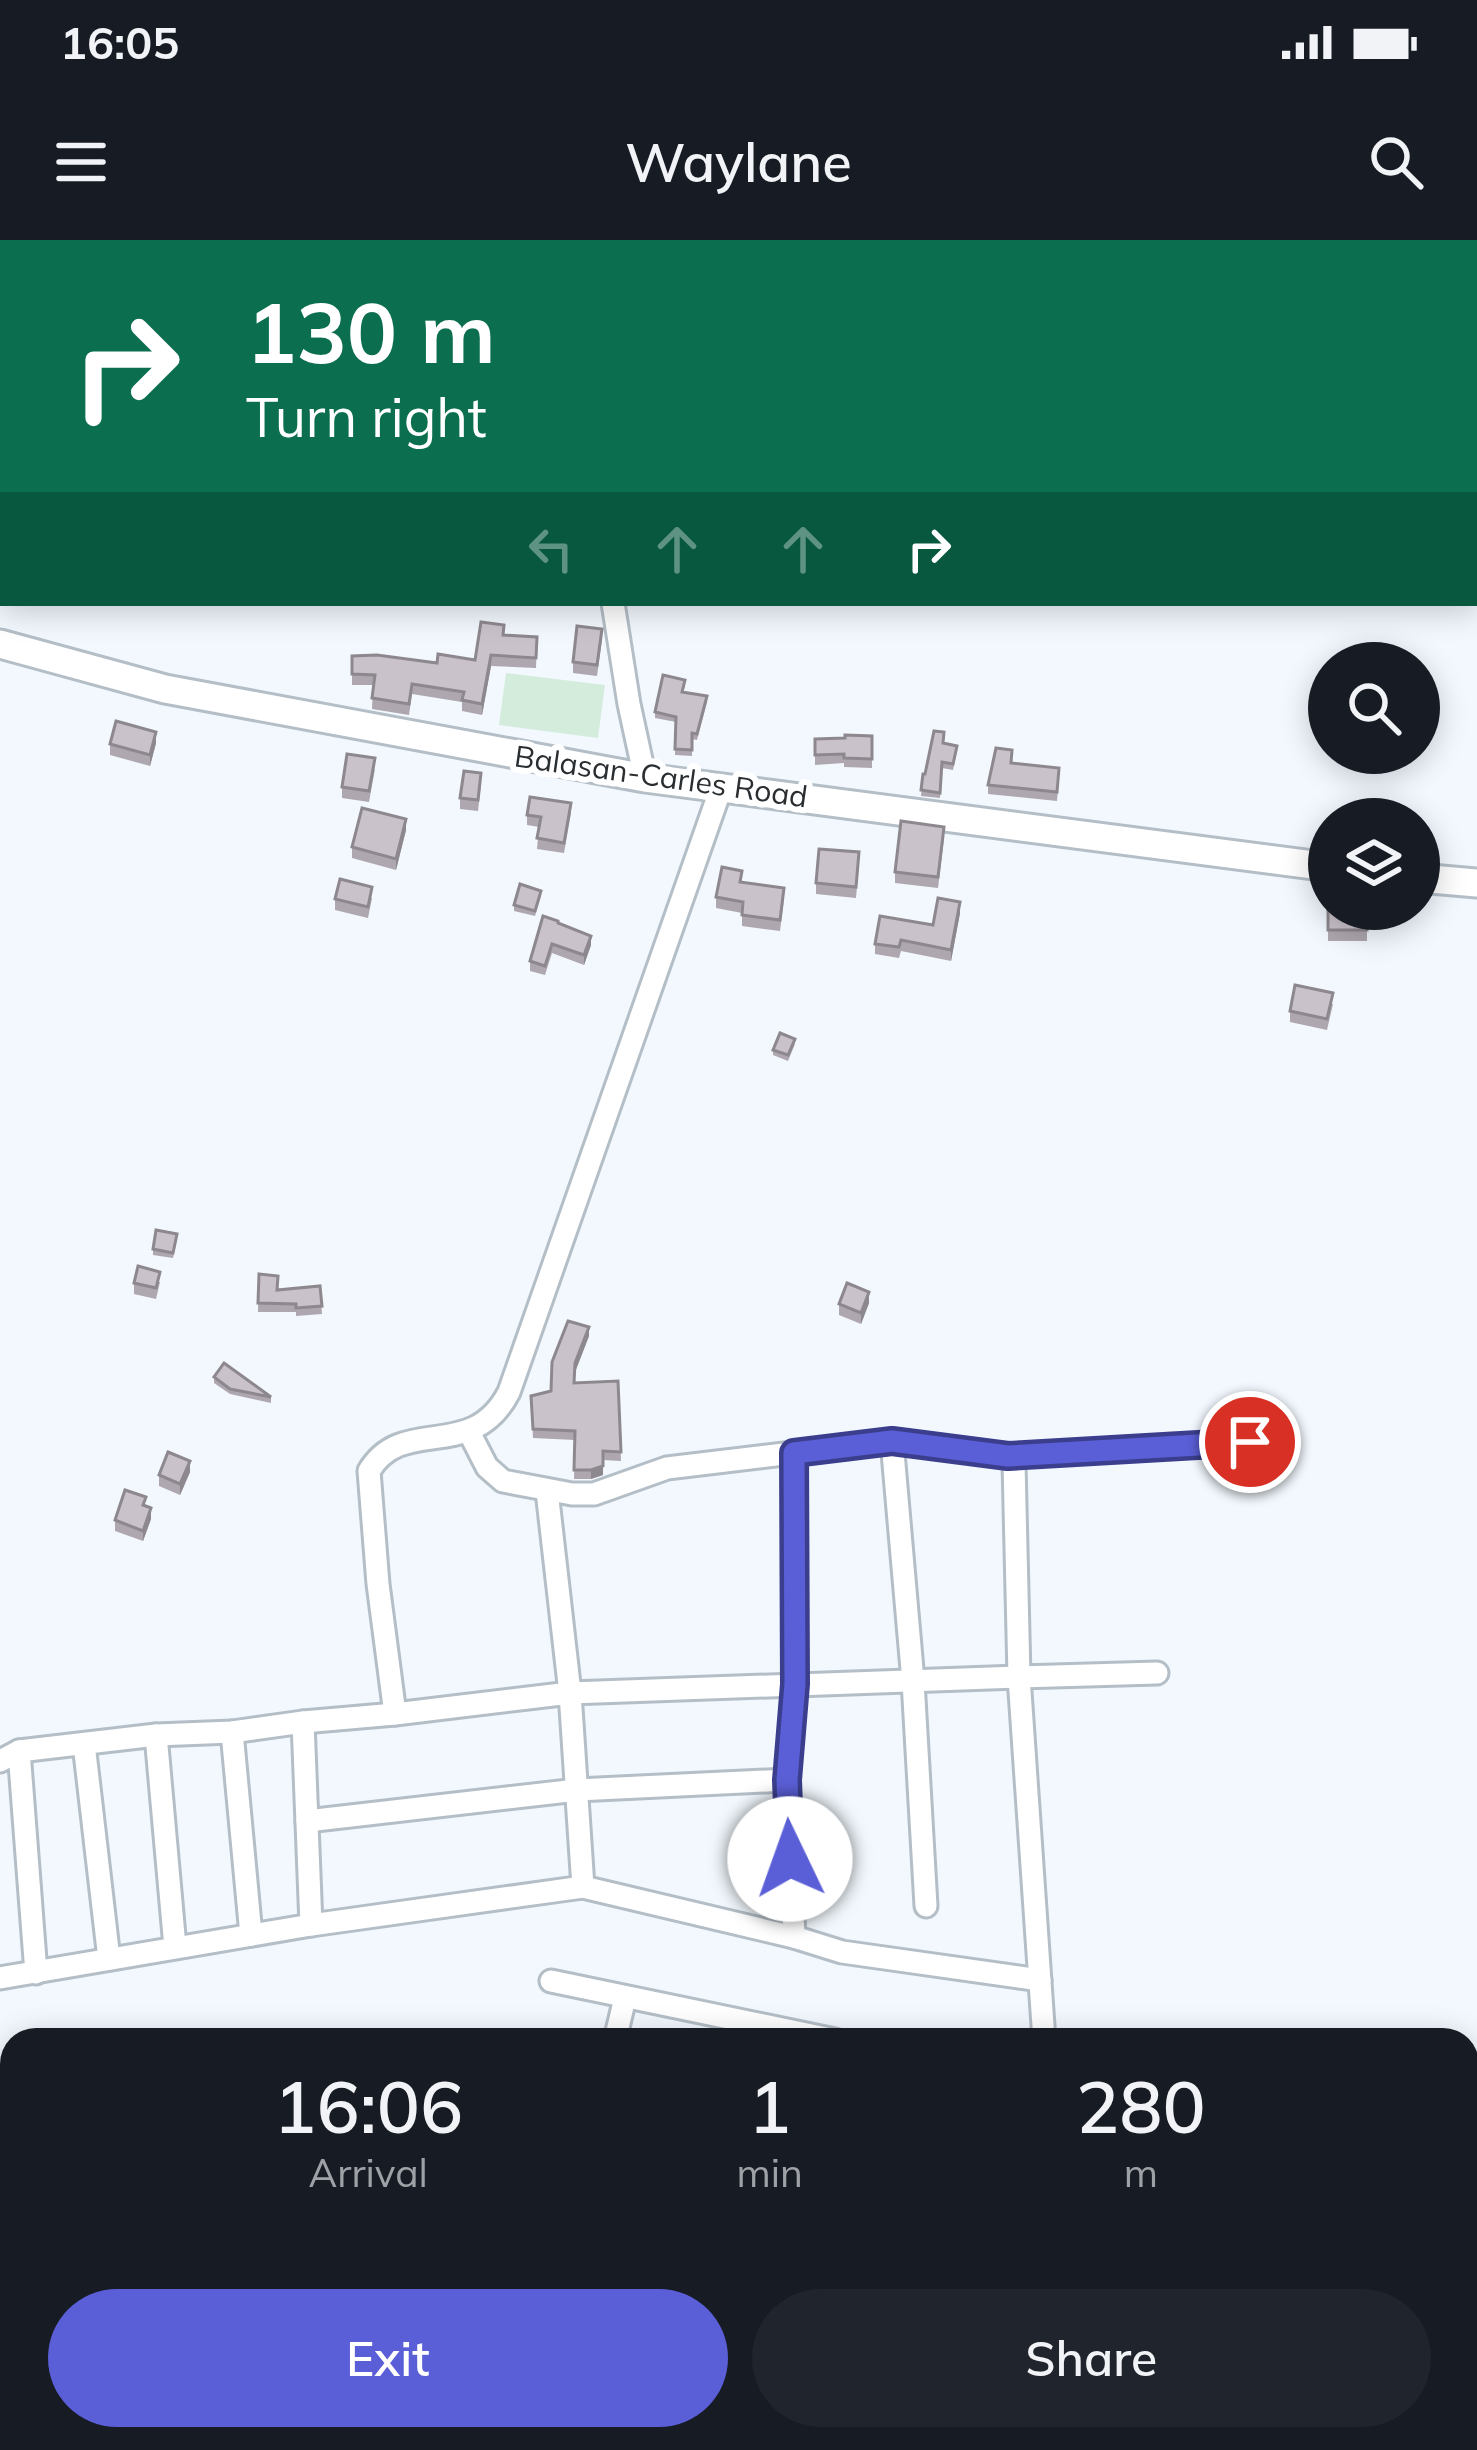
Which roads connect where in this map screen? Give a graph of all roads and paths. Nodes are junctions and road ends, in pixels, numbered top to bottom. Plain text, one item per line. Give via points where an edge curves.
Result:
1 (613, 606) edge
2 (0, 644) edge
3 (645, 778) junction
4 (721, 788) junction
5 (1308, 864) edge
6 (1440, 880) edge
7 (1477, 884) edge
8 (469, 1432) junction
9 (892, 1441) junction
10 (1250, 1442) dead end
11 (794, 1453) junction
12 (1008, 1456) junction
13 (547, 1491) junction
14 (1157, 1673) dead end
15 (1019, 1677) junction
16 (913, 1681) junction
17 (795, 1684) junction
18 (570, 1693) junction
19 (395, 1714) junction
20 (303, 1722) junction
21 (232, 1732) junction
22 (156, 1735) junction
23 (84, 1744) junction
24 (9, 1756) edge
25 (787, 1780) junction
26 (577, 1790) junction
27 (307, 1821) junction
28 (584, 1887) junction
29 (926, 1906) dead end
30 (311, 1924) junction
31 (250, 1936) junction
32 (794, 1937) junction
33 (176, 1947) junction
34 (109, 1959) junction
35 (36, 1972) junction
36 (0, 1978) edge
37 (1040, 1980) junction
38 (551, 1981) dead end
39 (626, 1997) junction
40 (618, 2028) edge
41 (761, 2028) edge
42 (1043, 2028) edge

1 - 3 street
2 - 3 main road, Balasan-Carles Road via 165,689
3 - 4 main road, Balasan-Carles Road
4 - 5 main road, Balasan-Carles Road
4 - 8 street via 509,1391 498,1413
6 - 7 main road
8 - 13 street via 503,1481
8 - 19 street via 392,1446 369,1471
9 - 11 street
9 - 12 street
9 - 16 street
10 - 12 street
11 - 13 street via 667,1468 594,1494
11 - 17 street
12 - 15 street
13 - 18 street
14 - 15 street
15 - 16 street
15 - 37 street
16 - 17 street
16 - 29 street
17 - 18 street
17 - 25 street
18 - 19 street
18 - 26 street
19 - 20 street
20 - 21 street
20 - 27 street
21 - 22 street
21 - 31 street
22 - 23 street
22 - 33 street
23 - 24 street
23 - 34 street
24 - 35 street
25 - 26 street
25 - 32 street
26 - 27 street
26 - 28 street
27 - 30 street
28 - 30 street
28 - 32 street
30 - 31 street
31 - 33 street
32 - 37 street via 842,1952
33 - 34 street
34 - 35 street
35 - 36 street
37 - 42 street
38 - 39 street
39 - 40 street
39 - 41 street

